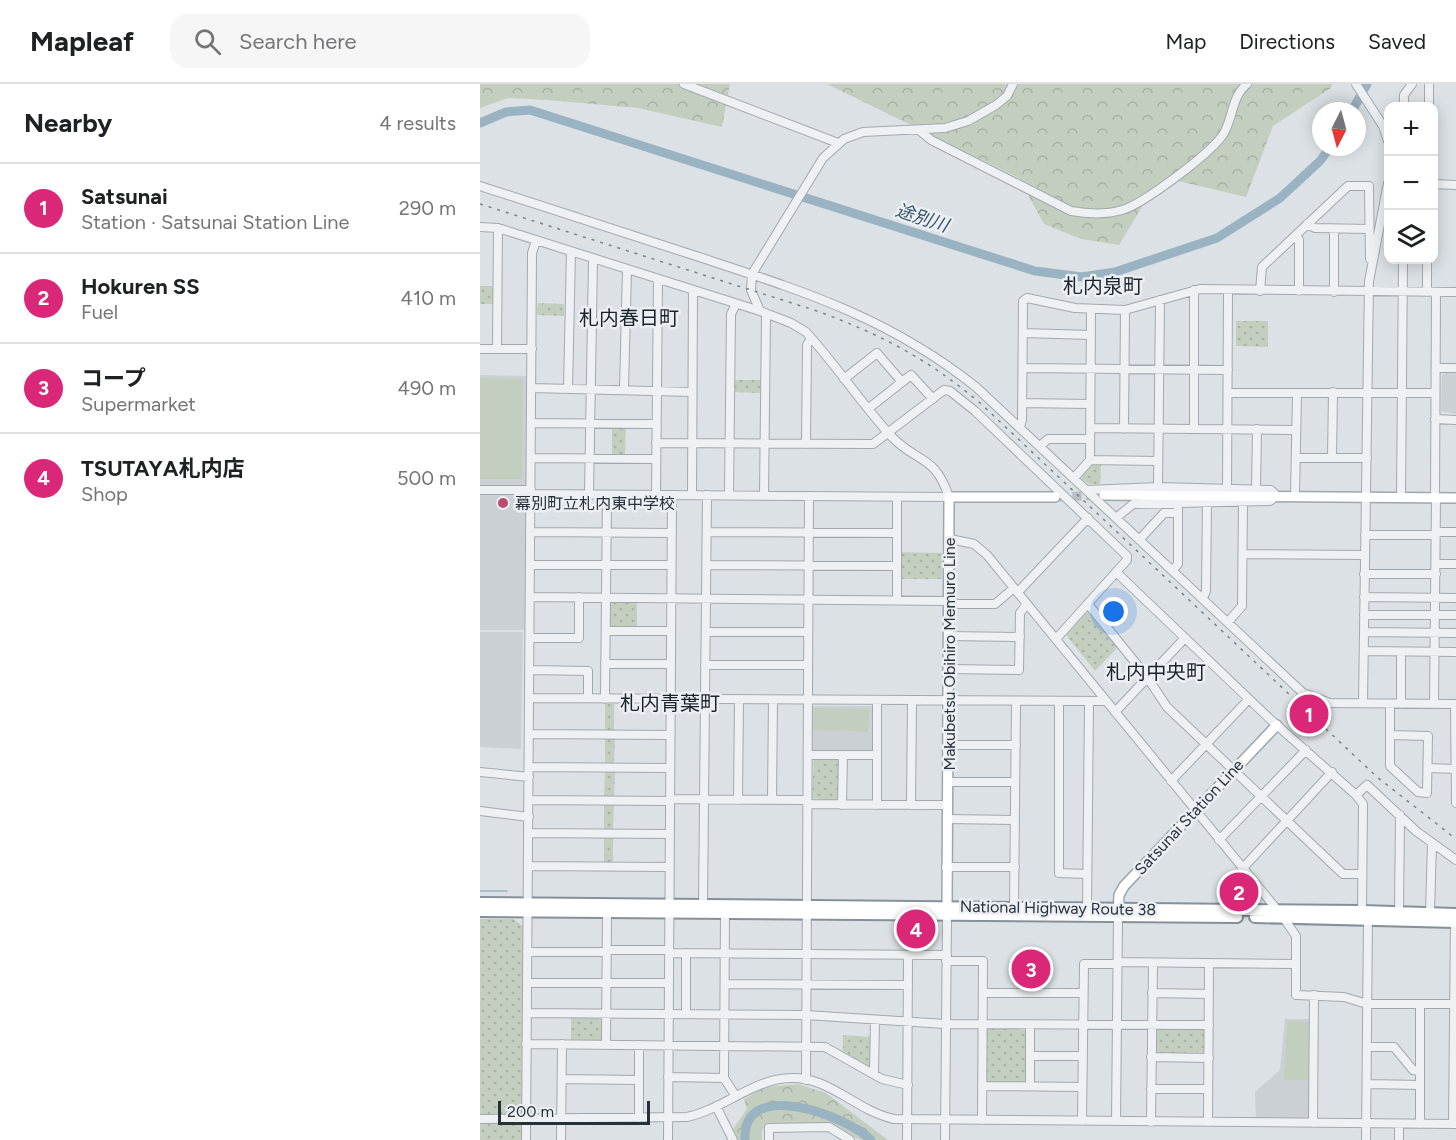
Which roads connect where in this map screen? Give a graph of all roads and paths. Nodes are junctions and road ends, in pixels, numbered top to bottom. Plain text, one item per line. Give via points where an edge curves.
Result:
1 (684, 84) edge
2 (1013, 84) edge
3 (1247, 84) edge
4 (1356, 84) edge
5 (1412, 84) edge
6 (1429, 84) edge
7 (1404, 102) edge
8 (1429, 102) edge
9 (920, 131) junction
10 (1384, 131) edge
11 (838, 143) junction
12 (1438, 184) edge
13 (1456, 185) edge
14 (480, 186) edge
15 (1384, 206) edge
16 (1308, 224) junction
17 (480, 227) edge
18 (498, 228) junction
19 (1334, 229) junction
20 (1369, 229) junction
21 (1296, 235) junction
22 (536, 241) junction
23 (571, 252) junction
24 (592, 259) junction
25 (1403, 264) edge
26 (1427, 264) edge
27 (1371, 266) junction
28 (627, 269) junction
29 (752, 274) junction
30 (658, 279) junction
31 (693, 290) junction
32 (1194, 290) junction
33 (1228, 290) junction
34 (1260, 291) junction
35 (1299, 291) junction
36 (1334, 291) junction
37 (1369, 292) junction
38 (1402, 292) junction
39 (1427, 292) junction
40 (1436, 292) junction
41 (1456, 292) edge
42 (1160, 300) junction
43 (735, 306) junction
44 (1091, 309) junction
45 (1125, 310) junction
46 (763, 313) junction
47 (1023, 333) junction
48 (1091, 335) junction
49 (811, 338) junction
50 (480, 349) edge
51 (496, 349) junction
52 (532, 350) junction
53 (1023, 368) junction
54 (1436, 368) junction
55 (1456, 368) edge
56 (1091, 369) junction
57 (1125, 369) junction
58 (1159, 369) junction
59 (1194, 370) junction
60 (1228, 370) junction
61 (844, 379) junction
62 (902, 382) junction
63 (532, 388) junction
64 (568, 389) junction
65 (590, 389) junction
66 (624, 389) junction
67 (657, 390) junction
68 (692, 392) junction
69 (1333, 392) junction
70 (1228, 393) junction
71 (1297, 393) junction
72 (1368, 393) junction
73 (1402, 393) junction
74 (1436, 393) junction
75 (933, 399) junction
76 (1022, 403) junction
77 (1090, 404) junction
78 (868, 408) junction
79 (1435, 419) junction
80 (1456, 420) edge
81 (531, 423) junction
82 (590, 423) junction
83 (656, 424) junction
84 (1020, 427) junction
85 (1090, 428) junction
86 (1124, 429) junction
87 (1159, 429) junction
88 (1194, 429) junction
89 (1227, 429) junction
90 (1257, 429) junction
91 (1296, 430) junction
92 (890, 434) junction
93 (1090, 439) junction
94 (656, 443) junction
95 (692, 443) junction
96 (730, 444) junction
97 (765, 444) junction
98 (806, 444) junction
99 (1040, 446) junction
100 (531, 458) junction
101 (590, 458) junction
102 (1296, 458) junction
103 (1332, 458) junction
104 (1367, 458) junction
105 (656, 459) junction
106 (1090, 460) junction
107 (1158, 461) junction
108 (1074, 478) junction
109 (1158, 487) junction
110 (480, 490) edge
111 (1087, 490) junction
112 (1227, 490) junction
113 (1256, 490) junction
114 (531, 492) junction
115 (589, 494) junction
116 (606, 495) junction
117 (656, 495) junction
118 (672, 495) junction
119 (692, 495) junction
120 (707, 495) junction
121 (729, 495) junction
122 (764, 495) junction
123 (1104, 495) tunnel mouth
124 (809, 496) junction
125 (1277, 496) junction
126 (1295, 496) junction
127 (1367, 496) junction
128 (897, 497) junction
129 (949, 497) junction
130 (1054, 497) tunnel mouth
131 (1401, 497) junction
132 (1436, 498) junction
133 (1456, 498) edge
134 (1207, 501) junction
135 (1244, 501) junction
136 (1178, 503) junction
137 (1178, 513) junction
138 (1088, 518) junction
139 (1116, 518) junction
140 (531, 531) junction
141 (606, 532) junction
142 (707, 532) junction
143 (809, 532) junction
144 (1456, 532) edge
145 (672, 533) junction
146 (897, 533) junction
147 (1436, 533) junction
148 (1365, 535) junction
149 (950, 539) junction
150 (1140, 539) junction
151 (1243, 554) junction
152 (1365, 555) junction
153 (531, 564) junction
154 (1436, 564) junction
155 (1456, 564) edge
156 (606, 565) junction
157 (671, 565) junction
158 (707, 565) junction
159 (809, 566) junction
160 (897, 566) junction
161 (1173, 570) junction
162 (1117, 573) junction
163 (1364, 573) junction
164 (1436, 574) junction
165 (1016, 590) junction
166 (531, 597) junction
167 (579, 597) junction
168 (1364, 597) junction
169 (1435, 597) junction
170 (606, 598) junction
171 (671, 598) junction
172 (706, 598) junction
173 (1203, 598) junction
174 (1456, 598) edge
175 (809, 599) junction
176 (897, 600) junction
177 (949, 602) junction
178 (1027, 604) junction
179 (1088, 604) junction
180 (1364, 615) junction
181 (1435, 615) junction
182 (1456, 615) edge
183 (1228, 622) junction
184 (606, 631) junction
185 (671, 631) junction
186 (706, 632) junction
187 (808, 632) junction
188 (1364, 632) junction
189 (1435, 633) junction
190 (1456, 633) edge
191 (948, 636) junction
192 (1020, 637) junction
193 (530, 638) junction
194 (1185, 638) junction
195 (1056, 639) junction
196 (1364, 651) junction
197 (1401, 651) junction
198 (1435, 652) junction
199 (1456, 652) edge
200 (605, 664) junction
201 (671, 664) junction
202 (705, 665) junction
203 (808, 666) junction
204 (948, 669) junction
205 (530, 670) junction
206 (1147, 677) junction
207 (530, 698) junction
208 (588, 699) junction
209 (605, 699) junction
210 (670, 699) junction
211 (1249, 699) junction
212 (705, 700) junction
213 (739, 700) junction
214 (773, 700) junction
215 (808, 700) junction
216 (878, 701) junction
217 (912, 701) junction
218 (948, 701) junction
219 (1106, 701) junction
220 (1016, 702) junction
221 (1059, 702) junction
222 (1089, 702) junction
223 (1364, 703) junction
224 (1390, 704) junction
225 (1401, 704) junction
226 (1434, 704) junction
227 (1455, 704) edge
228 (1115, 712) junction
229 (1277, 725) junction
230 (530, 734) junction
231 (670, 735) junction
232 (1390, 735) junction
233 (948, 744) junction
234 (1206, 744) junction
235 (1016, 745) junction
236 (1306, 750) junction
237 (808, 755) junction
238 (843, 755) junction
239 (878, 755) junction
240 (529, 767) junction
241 (670, 768) junction
242 (1428, 768) junction
243 (1455, 769) edge
244 (1234, 770) junction
245 (480, 772) edge
246 (1332, 772) junction
247 (529, 777) junction
248 (1171, 781) junction
249 (948, 782) junction
250 (1015, 782) junction
251 (1356, 795) junction
252 (1261, 796) junction
253 (704, 799) junction
254 (529, 800) junction
255 (670, 800) junction
256 (738, 800) junction
257 (772, 800) junction
258 (807, 802) junction
259 (1456, 803) edge
260 (842, 805) junction
261 (878, 805) junction
262 (911, 805) junction
263 (947, 805) junction
264 (480, 811) edge
265 (1195, 811) junction
266 (1400, 815) junction
267 (529, 817) junction
268 (947, 819) junction
269 (1287, 819) junction
270 (1015, 820) junction
271 (529, 832) junction
272 (669, 834) junction
273 (1219, 840) junction
274 (1432, 843) junction
275 (1456, 860) edge
276 (528, 866) junction
277 (669, 867) junction
278 (946, 867) junction
279 (1015, 867) junction
280 (1242, 868) junction
281 (1087, 874) junction
282 (1362, 874) junction
283 (480, 903) edge
284 (703, 906) junction
285 (528, 908) junction
286 (1014, 908) junction
287 (669, 909) junction
288 (806, 910) junction
289 (480, 911) edge
290 (947, 911) junction
291 (1399, 911) junction
292 (1430, 912) junction
293 (607, 913) junction
294 (1087, 913) junction
295 (1118, 913) junction
296 (725, 914) junction
297 (1280, 914) junction
298 (1365, 914) junction
299 (1456, 918) edge
300 (607, 951) junction
301 (527, 952) junction
302 (669, 952) junction
303 (686, 953) junction
304 (725, 953) junction
305 (806, 953) junction
306 (908, 955) junction
307 (946, 958) junction
308 (1118, 963) junction
309 (1153, 963) junction
310 (1209, 964) junction
311 (1296, 964) junction
312 (527, 982) junction
313 (606, 983) junction
314 (669, 983) junction
315 (725, 984) junction
316 (806, 984) junction
317 (908, 985) junction
318 (983, 993) junction
319 (1083, 993) junction
320 (1152, 993) junction
321 (1209, 994) junction
322 (1314, 995) junction
323 (1367, 1004) junction
324 (1420, 1004) junction
325 (1455, 1004) edge
326 (527, 1013) junction
327 (606, 1013) junction
328 (669, 1014) junction
329 (686, 1014) junction
330 (724, 1015) junction
331 (806, 1015) junction
332 (875, 1020) junction
333 (908, 1023) junction
334 (945, 1024) junction
335 (983, 1024) junction
336 (1030, 1025) junction
337 (1083, 1025) junction
338 (1117, 1025) junction
339 (1152, 1025) junction
340 (1209, 1025) junction
341 (526, 1044) junction
342 (562, 1044) junction
343 (606, 1044) junction
344 (639, 1045) junction
345 (668, 1045) junction
346 (724, 1045) junction
347 (806, 1046) junction
348 (1367, 1047) junction
349 (1030, 1056) junction
350 (1082, 1056) junction
351 (1151, 1057) junction
352 (1209, 1058) junction
353 (1420, 1071) junction
354 (874, 1074) junction
355 (668, 1077) junction
356 (724, 1078) junction
357 (562, 1079) junction
358 (639, 1080) junction
359 (806, 1080) junction
360 (1367, 1084) junction
361 (908, 1085) junction
362 (1420, 1085) junction
363 (982, 1086) junction
364 (1030, 1086) junction
365 (1082, 1087) junction
366 (1151, 1089) junction
367 (1208, 1089) junction
368 (735, 1095) junction
369 (716, 1106) junction
370 (480, 1114) edge
371 (526, 1117) junction
372 (561, 1117) junction
373 (639, 1118) junction
374 (668, 1118) junction
375 (480, 1119) edge
376 (945, 1119) junction
377 (907, 1120) junction
378 (982, 1120) junction
379 (1082, 1121) junction
380 (1116, 1121) junction
381 (1151, 1122) junction
382 (1208, 1122) junction
383 (1313, 1123) junction
384 (1366, 1124) junction
385 (1399, 1124) junction
386 (1420, 1124) junction
387 (1455, 1124) edge
388 (838, 1137) edge
389 (730, 1139) edge
390 (526, 1140) edge
391 (561, 1140) edge
392 (668, 1140) edge
393 (769, 1140) edge
394 (850, 1140) edge
395 (907, 1140) edge
396 (945, 1140) edge
397 (1366, 1140) edge
398 (1399, 1140) edge

1 - 11 street
2 - 9 street via 1007,96 968,121
3 - 9 street via 1240,90 1227,127 1216,144 1135,205 1108,212 1071,211
4 - 10 street
5 - 7 street
6 - 8 street
9 - 11 street via 864,132
11 - 29 street via 823,158
12 - 13 street
14 - 29 street
15 - 27 street
16 - 19 street
16 - 20 street via 1348,186 1369,186
16 - 21 street
17 - 18 street
18 - 22 street
18 - 51 street
19 - 20 street
19 - 36 street
20 - 27 street
21 - 34 street via 1262,267
21 - 35 street
22 - 23 street
22 - 52 street via 532,253
23 - 24 street
23 - 64 street
24 - 28 street
24 - 65 street
25 - 38 street
26 - 39 street
27 - 37 street
28 - 30 street
28 - 66 street
29 - 46 street via 751,290
29 - 84 street via 893,330 952,368
30 - 31 street
30 - 67 street
31 - 43 street
31 - 68 street
32 - 33 street
32 - 42 street
32 - 59 street
33 - 34 street
33 - 60 street
34 - 35 street
35 - 36 street
36 - 37 street
37 - 38 street
37 - 72 street
38 - 39 street
38 - 73 street
39 - 40 street
40 - 41 street
40 - 54 street
42 - 45 street
42 - 58 street
43 - 46 street
43 - 96 street via 731,314
44 - 45 street
44 - 47 street via 1027,298 1023,301
44 - 48 street
45 - 57 street
46 - 49 street via 791,323
46 - 97 street
47 - 48 street
47 - 53 street
48 - 56 street
49 - 61 street
49 - 98 street via 807,345
50 - 51 street
51 - 52 street
52 - 63 street
53 - 56 street
53 - 76 street
54 - 55 street
54 - 74 street
56 - 57 street
56 - 77 street
57 - 58 street
57 - 86 street
58 - 59 street
58 - 87 street
59 - 60 street
59 - 88 street
60 - 70 street
61 - 62 street via 877,353
61 - 78 street
62 - 75 street via 911,375
62 - 78 street
63 - 64 street
63 - 81 street
64 - 65 street
65 - 66 street
65 - 82 street
66 - 67 street
67 - 68 street
67 - 83 street
68 - 95 street
69 - 71 street
69 - 72 street
69 - 103 street
70 - 71 street
70 - 89 street
71 - 91 street
72 - 73 street
72 - 104 street
73 - 74 street
73 - 131 street
74 - 79 street
75 - 92 street
75 - 138 street via 944,390 950,391
76 - 77 street
76 - 84 street
77 - 85 street
78 - 92 street
79 - 80 street
79 - 132 street
81 - 82 street
81 - 100 street
82 - 83 street
82 - 101 street
83 - 94 street
84 - 99 street
85 - 86 street
85 - 93 street
86 - 87 street
87 - 88 street
87 - 107 street
88 - 89 street
89 - 90 street
89 - 112 street
90 - 91 street
90 - 113 street
91 - 102 street
92 - 98 street via 873,444
92 - 129 street via 937,470
93 - 99 street via 1048,439
93 - 106 street
94 - 95 street
94 - 105 street
95 - 96 street
95 - 119 street
96 - 97 street
96 - 121 street
97 - 98 street
97 - 122 street
99 - 108 street
100 - 101 street
100 - 114 street
101 - 105 street
101 - 115 street
102 - 103 street
102 - 126 street
103 - 104 street
104 - 127 street
105 - 117 street
106 - 107 street
106 - 108 street
107 - 109 street
108 - 111 street
109 - 111 street
109 - 112 street
110 - 114 street
111 - 139 street
112 - 113 street
113 - 125 street via 1271,490
114 - 115 street
114 - 140 street
115 - 116 street
116 - 117 street
116 - 141 street
117 - 118 street
118 - 119 street
118 - 145 street
119 - 120 street
120 - 121 street
120 - 142 street
121 - 122 street
122 - 124 street
123 - 125 main road
124 - 128 street
124 - 143 street
125 - 126 main road
125 - 135 street via 1270,501
126 - 127 main road
127 - 131 main road
127 - 148 street
128 - 129 street
128 - 146 street
129 - 130 main road
129 - 149 main road, Makubetsu Obihiro Memuro Line
131 - 132 main road
132 - 133 main road
132 - 147 street
134 - 135 street
134 - 136 street
134 - 173 street
135 - 151 street
136 - 137 street
136 - 139 street via 1132,504
137 - 150 street via 1164,513
137 - 161 street via 1178,564
138 - 162 street via 1127,556
138 - 165 street
139 - 150 street
140 - 141 street
140 - 153 street
141 - 145 street
141 - 156 street
142 - 143 street
142 - 158 street
143 - 146 street
143 - 159 street
144 - 147 street
145 - 157 street
146 - 160 street
147 - 148 street
147 - 154 street
148 - 152 street
149 - 165 street via 965,540 981,549
149 - 177 main road, Makubetsu Obihiro Memuro Line
150 - 161 street
151 - 152 street
151 - 183 street via 1242,606
152 - 163 street
153 - 156 street
153 - 166 street
154 - 155 street
154 - 164 street
156 - 157 street
156 - 170 street
157 - 171 street
158 - 159 street
158 - 172 street
159 - 160 street
159 - 175 street
160 - 176 street
161 - 173 street
162 - 179 street
162 - 194 street
163 - 164 street
163 - 168 street
164 - 169 street
165 - 177 street via 995,604
165 - 178 street
166 - 167 street
166 - 193 street
167 - 170 street
167 - 193 street via 579,638
168 - 169 street
168 - 180 street
169 - 174 street
169 - 181 street
170 - 171 street
170 - 184 street
171 - 172 street
171 - 185 street
172 - 175 street
172 - 186 street
173 - 183 street
175 - 176 street
175 - 187 street
176 - 177 street
177 - 191 main road, Makubetsu Obihiro Memuro Line
178 - 192 street via 1020,613
178 - 195 street
179 - 195 street
179 - 206 street
180 - 181 street
180 - 188 street
181 - 182 street
181 - 189 street
183 - 223 street via 1303,693 1330,703
184 - 185 street
184 - 200 street
185 - 201 street
186 - 187 street
186 - 202 street
187 - 203 street
188 - 189 street
188 - 196 street
189 - 190 street
189 - 198 street
191 - 192 street
191 - 204 main road, Makubetsu Obihiro Memuro Line
192 - 204 street via 1019,670
193 - 205 street
194 - 206 street
194 - 211 street
195 - 219 street
196 - 197 street
196 - 223 street
197 - 198 street
197 - 225 street
198 - 199 street
198 - 226 street
200 - 201 street
200 - 209 street
201 - 210 street
202 - 203 street
202 - 212 street
203 - 215 street
204 - 218 main road, Makubetsu Obihiro Memuro Line
205 - 207 street
205 - 208 street via 588,671
206 - 228 street
206 - 234 street via 1167,707
207 - 208 street
207 - 230 street
208 - 209 street
209 - 210 street
210 - 212 street
210 - 231 street
211 - 229 street
211 - 234 street
212 - 213 street
212 - 253 street
213 - 214 street
213 - 256 street
214 - 215 street
214 - 257 street
215 - 216 street
215 - 237 street
216 - 217 street
216 - 239 street
217 - 218 street
217 - 262 street
218 - 220 street
218 - 233 main road, Makubetsu Obihiro Memuro Line
219 - 222 street
219 - 228 street
220 - 221 street
220 - 235 street
221 - 222 street
221 - 281 street via 1059,873
222 - 281 street
223 - 224 street
224 - 225 street
224 - 232 street
225 - 226 street
226 - 227 street
227 - 243 street
228 - 248 street
229 - 236 street
229 - 244 main road, Satsunai Station Line
230 - 231 street
230 - 240 street
231 - 241 street
232 - 242 street via 1428,736
232 - 242 street via 1390,766 1418,792 1427,793
233 - 235 street
233 - 249 main road, Makubetsu Obihiro Memuro Line
234 - 244 street
234 - 248 street
235 - 250 street
236 - 246 street
236 - 252 street
237 - 238 street
237 - 258 street
238 - 239 street
238 - 260 street
239 - 261 street
240 - 241 street
240 - 247 street
241 - 255 street
242 - 243 street
243 - 259 street
244 - 252 street
244 - 265 main road, Satsunai Station Line
245 - 247 street
246 - 251 street
246 - 269 street
247 - 254 street
248 - 265 street
249 - 250 street
249 - 263 main road, Makubetsu Obihiro Memuro Line
250 - 270 street
251 - 266 street via 1367,785
251 - 282 street via 1363,804
252 - 269 street
252 - 273 street
253 - 255 street
253 - 256 street
253 - 284 street
254 - 255 street
254 - 267 street
255 - 272 street
256 - 257 street
257 - 258 street
258 - 260 street
258 - 288 street
260 - 261 street
261 - 262 street
262 - 263 street
263 - 268 main road, Makubetsu Obihiro Memuro Line
264 - 267 street
265 - 273 street
265 - 295 main road, Satsunai Station Line via 1124,886
266 - 274 street
266 - 291 street
267 - 271 street
268 - 270 street
268 - 278 main road, Makubetsu Obihiro Memuro Line
269 - 280 street
269 - 282 street via 1343,874
270 - 279 street
271 - 272 street
271 - 276 street
272 - 277 street
273 - 280 street
274 - 275 street
274 - 292 street
276 - 277 street
276 - 285 street
277 - 287 street
278 - 279 street
278 - 290 main road, Makubetsu Obihiro Memuro Line
279 - 286 street
280 - 297 street
281 - 294 street
282 - 298 street
283 - 285 highway, National Highway Route 38
284 - 287 highway, National Highway Route 38
284 - 288 highway, National Highway Route 38
285 - 287 highway, National Highway Route 38
285 - 289 highway, National Highway Route 38
285 - 293 highway, National Highway Route 38
285 - 301 street
286 - 290 highway, National Highway Route 38
286 - 294 highway, National Highway Route 38
287 - 293 highway, National Highway Route 38
287 - 296 highway, National Highway Route 38
287 - 302 street
288 - 290 highway, National Highway Route 38
288 - 296 highway, National Highway Route 38
288 - 305 street
290 - 294 highway, National Highway Route 38
290 - 307 street
291 - 292 highway, National Highway Route 38
291 - 298 highway, National Highway Route 38
292 - 299 highway, National Highway Route 38
293 - 300 street
294 - 295 highway, National Highway Route 38
295 - 297 highway, National Highway Route 38
295 - 308 street
296 - 304 street
297 - 298 highway, National Highway Route 38
297 - 311 street via 1296,936
298 - 299 highway, National Highway Route 38
298 - 323 street
299 - 325 street
300 - 301 street
300 - 302 street
300 - 313 street
301 - 312 street
302 - 303 street
302 - 314 street
303 - 304 street
303 - 329 street
304 - 305 street
304 - 315 street
305 - 306 street
305 - 316 street
306 - 307 street
306 - 317 street
307 - 318 street via 982,961
307 - 334 street
308 - 309 street
308 - 319 street via 1084,964
308 - 338 street
309 - 310 street
309 - 320 street
310 - 311 street
310 - 321 street
311 - 322 street via 1296,995
312 - 313 street
312 - 326 street
313 - 314 street
313 - 327 street
314 - 328 street
315 - 316 street
315 - 330 street
316 - 317 street
316 - 331 street
317 - 333 street
318 - 319 street
318 - 335 street
319 - 337 street
320 - 321 street
320 - 339 street
321 - 340 street
322 - 323 street via 1344,997
322 - 383 street
323 - 324 street
323 - 348 street
324 - 325 street
324 - 353 street
325 - 387 street
326 - 327 street
326 - 341 street
327 - 328 street
327 - 343 street
328 - 329 street
328 - 345 street
329 - 330 street
330 - 331 street
330 - 346 street
331 - 332 street
331 - 347 street
332 - 333 street
332 - 354 street
333 - 334 street
333 - 361 street
334 - 335 street
334 - 376 street
335 - 336 street
335 - 363 street
336 - 337 street
336 - 349 street
337 - 338 street
337 - 350 street
338 - 339 street
338 - 380 street
339 - 340 street
339 - 351 street
340 - 352 street
341 - 342 street
341 - 371 street
342 - 343 street
342 - 357 street
343 - 344 street
344 - 345 street
344 - 358 street
345 - 346 street
345 - 355 street
346 - 347 street
346 - 356 street
347 - 354 street via 825,1047
347 - 359 street
348 - 353 street via 1394,1047 1413,1070
348 - 360 street
349 - 350 street
349 - 364 street
350 - 365 street
351 - 352 street
351 - 366 street
352 - 367 street
353 - 362 street
354 - 361 street
355 - 356 street
355 - 374 street
356 - 368 street
357 - 358 street
357 - 372 street
358 - 373 street
359 - 368 street via 772,1080
359 - 377 street via 834,1090 871,1112
360 - 362 street
360 - 384 street
361 - 377 street
362 - 386 street
363 - 364 street
363 - 378 street
364 - 365 street
365 - 379 street
366 - 367 street
366 - 381 street
367 - 382 street
368 - 369 street
369 - 374 street via 695,1116
369 - 389 street
370 - 371 street
371 - 372 street
371 - 375 street
371 - 390 street
372 - 373 street
372 - 391 street
373 - 374 street
374 - 392 street
376 - 377 street
376 - 378 street
376 - 396 street
377 - 395 street
378 - 379 street
379 - 380 street
380 - 381 street
381 - 382 street
382 - 383 street
383 - 384 street
384 - 385 street
384 - 397 street
385 - 386 street
385 - 398 street
386 - 387 street
388 - 393 street via 830,1127 769,1128
388 - 394 street

